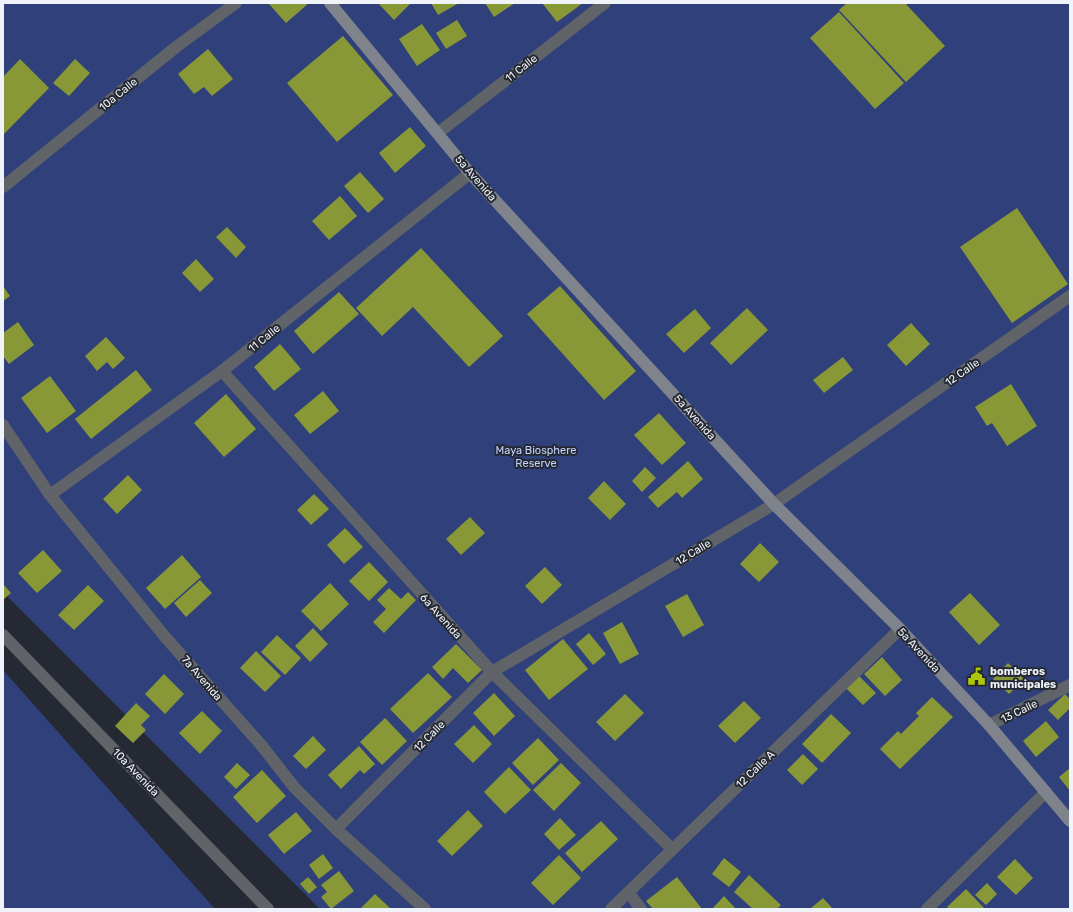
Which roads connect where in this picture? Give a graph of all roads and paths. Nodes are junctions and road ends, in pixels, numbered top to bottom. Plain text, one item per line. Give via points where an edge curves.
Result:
1 (236, 3) edge
2 (330, 3) edge
3 (605, 3) edge
4 (438, 133) junction
5 (470, 173) junction
6 (3, 187) edge
7 (1070, 296) edge
8 (222, 371) junction
9 (3, 425) edge
10 (50, 495) junction
11 (774, 504) junction
12 (900, 629) junction
13 (3, 635) edge
14 (492, 672) junction
15 (1070, 685) edge
16 (989, 725) junction
17 (1046, 792) junction
18 (1070, 821) edge
19 (336, 829) junction
20 (672, 849) junction
21 (629, 893) junction
22 (268, 909) edge
23 (425, 909) edge
24 (611, 909) edge
25 (641, 909) edge
26 (927, 909) edge

1 - 6 street, 10a Calle via 176,47
2 - 4 street, 5a Avenida
3 - 4 street, 11 Calle
4 - 5 street, 5a Avenida
5 - 8 street, 11 Calle
5 - 11 street, 5a Avenida
7 - 11 street, 12 Calle
8 - 10 street, 11 Calle
8 - 14 street, 6a Avenida
9 - 10 street, 7a Avenida
10 - 19 street, 7a Avenida via 166,638 262,746 294,787
11 - 12 street, 5a Avenida
11 - 14 street, 12 Calle
12 - 16 street, 5a Avenida
12 - 20 street, 12 Calle A
13 - 22 street, 10a Avenida
14 - 19 street, 12 Calle
14 - 20 street, 6a Avenida
15 - 16 street, 13 Calle
16 - 17 street, 5a Avenida
17 - 18 street, 5a Avenida
17 - 26 street
19 - 23 street, 7a Avenida
20 - 21 street, 12 Calle A
21 - 24 street, 12 Calle A
21 - 25 street

